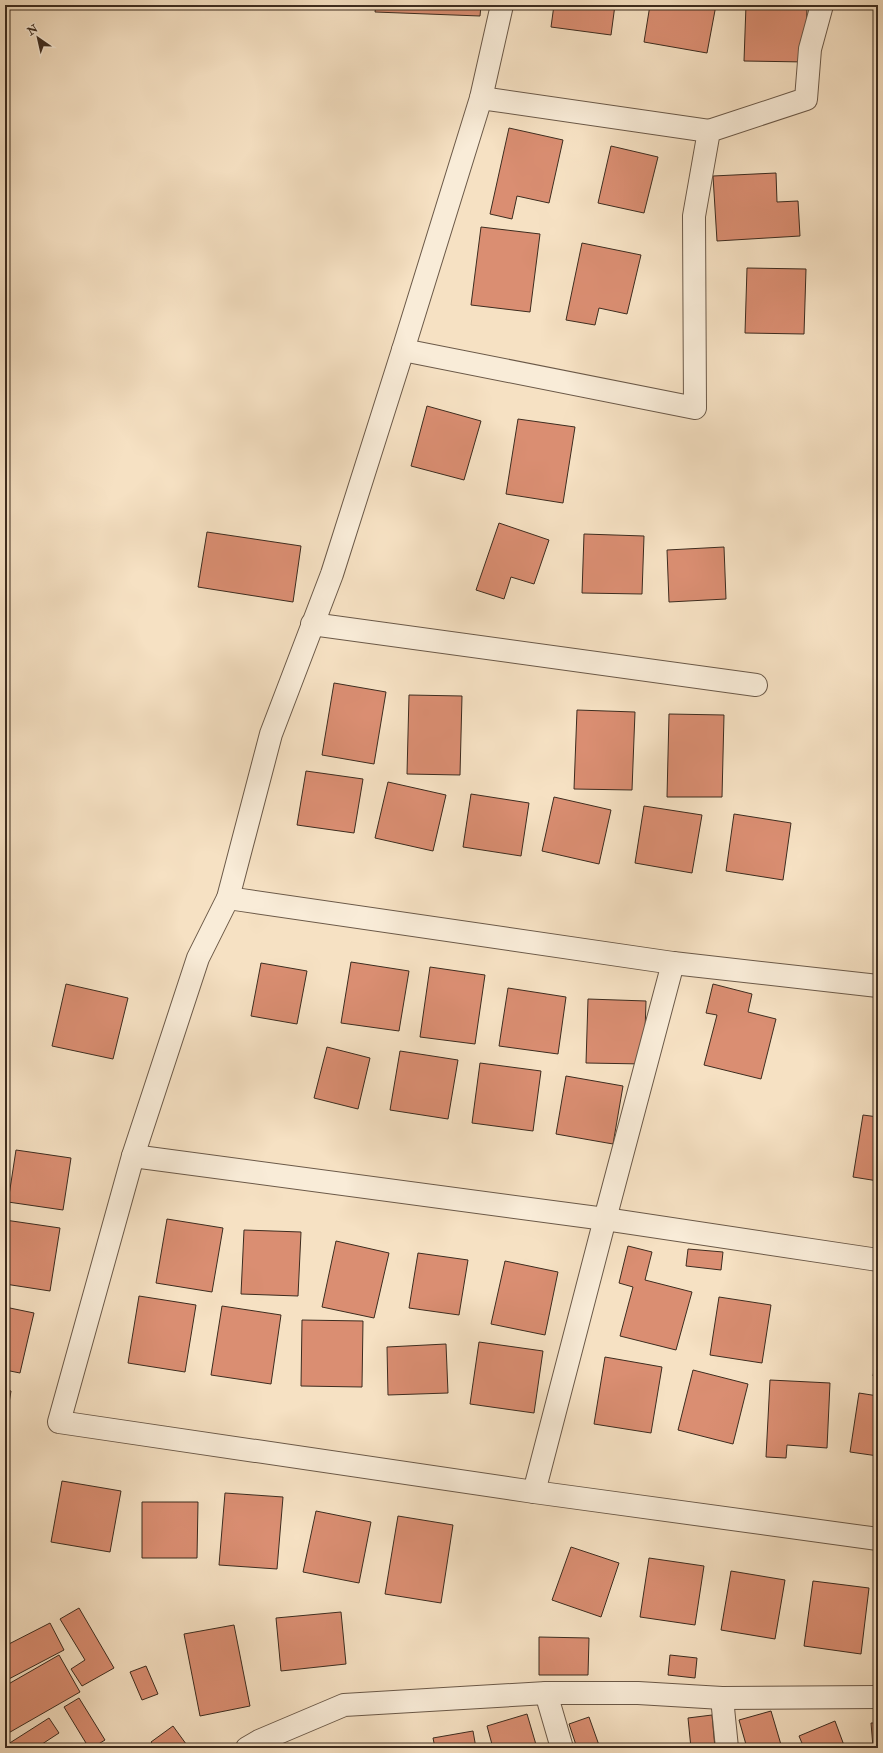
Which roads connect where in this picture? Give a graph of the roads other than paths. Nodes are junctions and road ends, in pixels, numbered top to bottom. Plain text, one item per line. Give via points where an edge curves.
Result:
1 (502, 5) edge
2 (822, 5) edge
3 (481, 98) junction
4 (709, 131) junction
5 (403, 350) junction
6 (312, 624) junction
7 (756, 685) dead end
8 (228, 898) junction
9 (673, 964) junction
10 (878, 986) edge
11 (133, 1156) junction
12 (605, 1219) junction
13 (878, 1260) edge
14 (534, 1492) junction
15 (878, 1539) edge
16 (546, 1693) junction
17 (878, 1697) edge
18 (722, 1698) junction
19 (256, 1746) edge
20 (562, 1748) edge
21 (727, 1748) edge

1 - 3 street
2 - 4 street via 810,49 806,99
3 - 4 street
3 - 5 street
4 - 5 street via 694,216 695,408
5 - 6 street via 332,574
6 - 7 street
6 - 8 street via 271,734
8 - 9 street
8 - 11 street via 198,958
9 - 10 street
9 - 12 street
11 - 12 street
11 - 14 street via 58,1422
12 - 13 street
12 - 14 street
14 - 15 street
16 - 18 street via 638,1693
16 - 19 street via 344,1705
16 - 20 street
17 - 18 street
18 - 21 street

